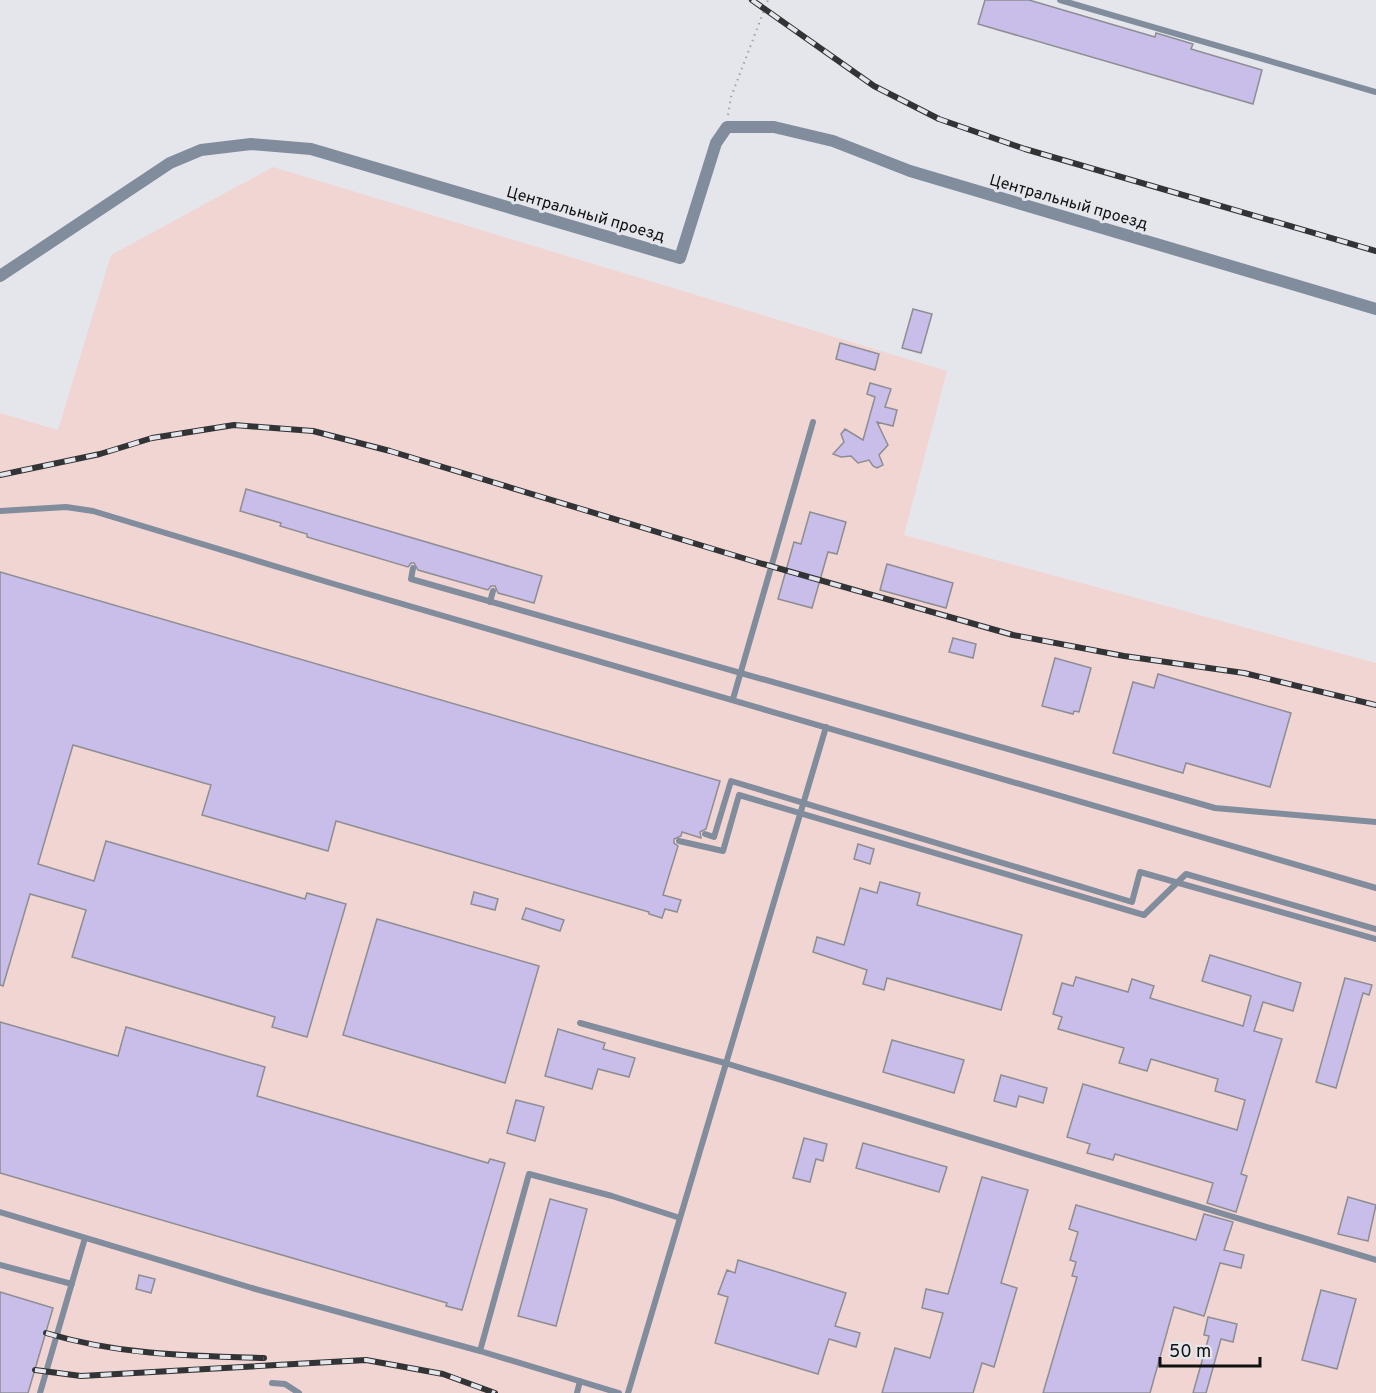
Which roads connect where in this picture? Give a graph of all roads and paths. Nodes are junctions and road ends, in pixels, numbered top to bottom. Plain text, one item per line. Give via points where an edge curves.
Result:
1 (768, 0) edge
2 (1060, 0) edge
3 (1376, 92) edge
4 (727, 127) junction
5 (0, 276) edge
6 (1376, 309) edge
7 (813, 422) dead end
8 (0, 511) edge
9 (413, 568) dead end
10 (493, 591) dead end
11 (490, 602) junction
12 (733, 699) junction
13 (826, 727) junction
14 (1376, 822) edge
15 (705, 834) dead end
16 (679, 841) dead end
17 (1376, 888) edge
18 (1376, 929) edge
19 (1376, 939) edge
20 (580, 1023) dead end
21 (725, 1063) junction
22 (0, 1212) edge
23 (680, 1218) junction
24 (85, 1238) junction
25 (1376, 1260) edge
26 (0, 1265) edge
27 (72, 1284) junction
28 (480, 1351) junction
29 (580, 1381) junction
30 (272, 1383) dead end
31 (40, 1393) edge
32 (299, 1393) edge
33 (577, 1393) edge
34 (619, 1393) edge
35 (628, 1393) edge

1 - 4 path via 731,97
2 - 3 lane
4 - 5 street, Центральный проезд via 716,143 680,258 311,149 251,144 201,150 170,163
4 - 6 street, Центральный проезд via 774,127 833,141 910,171
7 - 12 lane
8 - 12 lane via 66,507 93,511
9 - 11 lane, bridge via 411,579
10 - 11 lane
11 - 14 lane, bridge via 1215,808
12 - 13 lane
13 - 17 lane
13 - 21 lane
15 - 19 lane, bridge via 714,837 731,781 1132,902 1140,872
16 - 18 lane, bridge via 723,851 739,795 1144,915 1186,874
20 - 21 lane
21 - 23 lane
21 - 25 lane
22 - 24 lane
23 - 28 lane via 529,1174
23 - 35 lane
24 - 27 lane
24 - 28 lane
26 - 27 lane
27 - 31 lane
28 - 29 lane
29 - 33 lane
29 - 34 lane
30 - 32 lane via 285,1384

